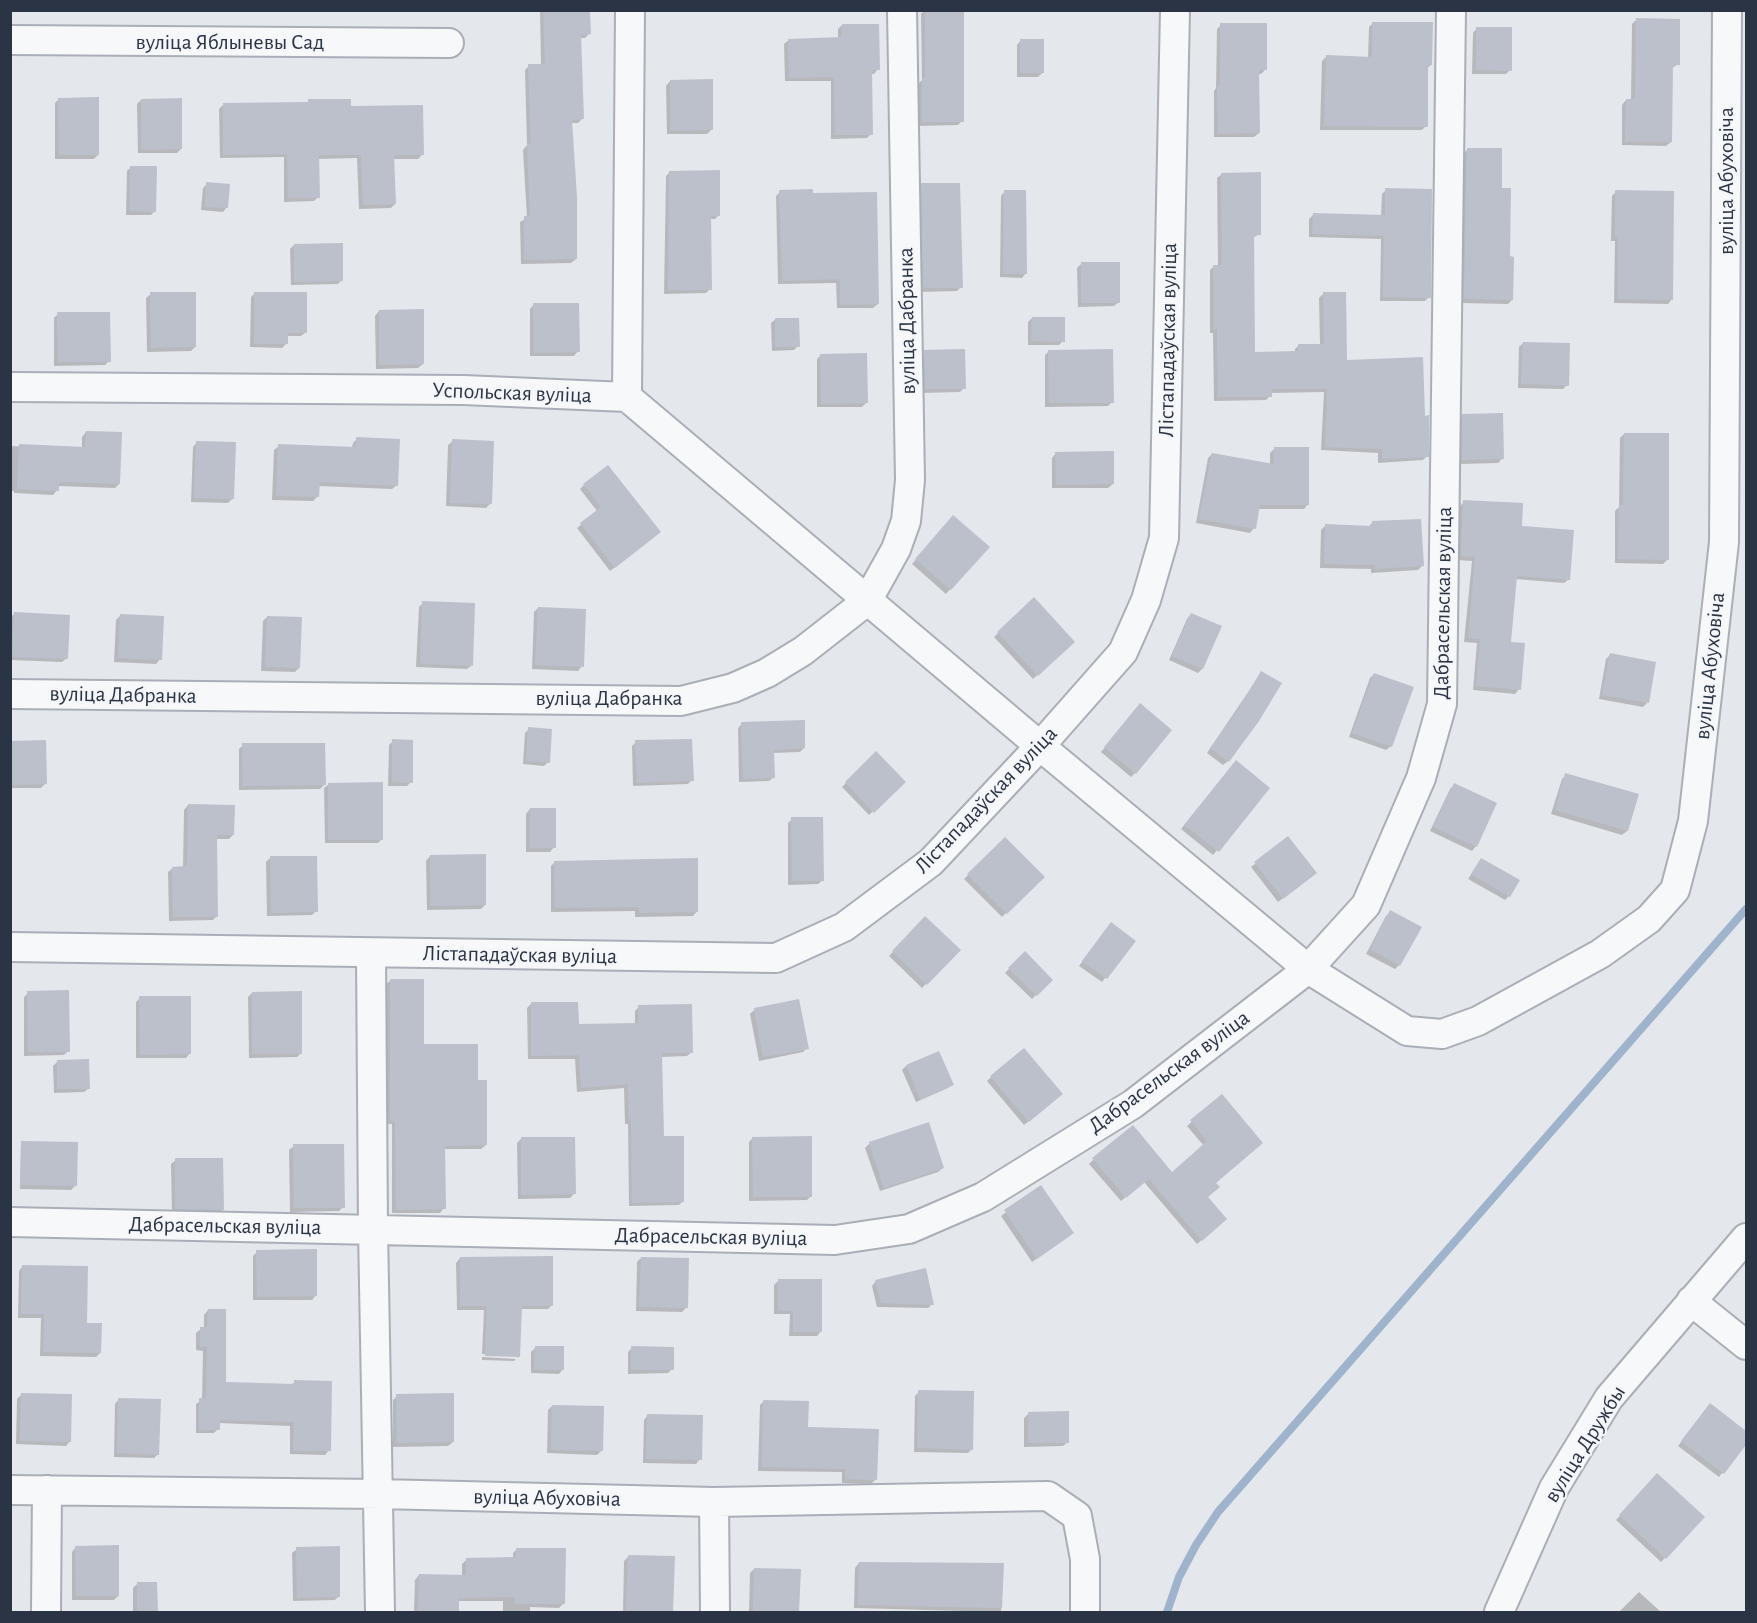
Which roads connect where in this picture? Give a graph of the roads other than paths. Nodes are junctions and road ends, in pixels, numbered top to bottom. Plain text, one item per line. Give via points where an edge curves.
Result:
1 (630, 10) edge
2 (902, 10) edge
3 (1175, 10) edge
4 (1451, 10) edge
5 (1727, 10) edge
6 (10, 40) edge
7 (449, 44) dead end
8 (10, 387) edge
9 (627, 397) junction
10 (867, 601) junction
11 (10, 694) edge
12 (1040, 746) junction
13 (10, 947) edge
14 (371, 954) junction
15 (1308, 969) junction
16 (10, 1222) edge
17 (373, 1229) junction
18 (1746, 1238) edge
19 (1692, 1301) junction
20 (1746, 1345) edge
21 (10, 1490) edge
22 (47, 1490) junction
23 (379, 1494) junction
24 (714, 1502) junction
25 (46, 1612) edge
26 (380, 1612) edge
27 (715, 1612) edge
28 (1085, 1612) edge
29 (1499, 1612) edge

1 - 9 street
2 - 10 street, вуліца Дабранка via 910,480 906,521 896,549
3 - 12 street, Лістападаўская вуліца via 1164,538 1146,600 1123,652
4 - 15 street, Дабрасельская вуліца via 1442,704 1421,778 1366,905
5 - 15 street, вуліца Абуховіча via 1724,542 1693,821 1675,890 1649,920 1600,954 1478,1021 1442,1034 1407,1030
6 - 7 street, вуліца Яблыневы Сад
8 - 9 street, Успольская вуліца via 463,390
9 - 10 street, вуліца Абуховіча
10 - 11 street, вуліца Дабранка via 803,651 767,673 733,688 681,701
10 - 12 street, вуліца Абуховіча
12 - 14 street, Лістападаўская вуліца via 931,862 844,927 776,958
12 - 15 street, вуліца Абуховіча
13 - 14 street, Лістападаўская вуліца
14 - 17 street
15 - 17 street, Дабрасельская вуліца via 1133,1104 983,1197 909,1229 834,1240
16 - 17 street, Дабрасельская вуліца
17 - 23 street
18 - 19 street, вуліца Дружбы
19 - 20 street
19 - 29 street, вуліца Дружбы via 1609,1398 1554,1488
21 - 22 street, вуліца Абуховіча
22 - 23 street, вуліца Абуховіча
22 - 25 street
23 - 24 street, вуліца Абуховіча
23 - 26 street
24 - 27 street
24 - 28 street, вуліца Абуховіча via 1048,1496 1077,1516 1085,1559

